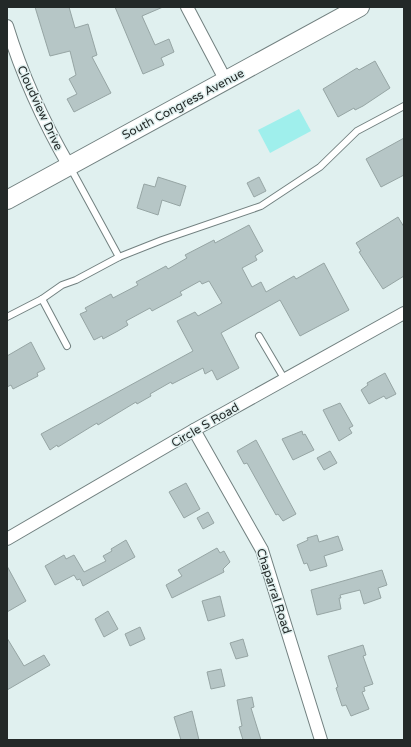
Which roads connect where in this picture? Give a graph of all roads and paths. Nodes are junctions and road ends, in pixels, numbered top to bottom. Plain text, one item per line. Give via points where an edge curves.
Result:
1 (187, 7) edge
2 (360, 7) edge
3 (7, 26) edge
4 (226, 81) junction
5 (404, 106) edge
6 (69, 166) junction
7 (7, 200) edge
8 (119, 257) junction
9 (42, 299) junction
10 (404, 313) edge
11 (7, 317) edge
12 (259, 336) dead end
13 (67, 346) dead end
14 (285, 380) junction
15 (194, 430) junction
16 (7, 539) edge
17 (321, 740) edge

1 - 4 street
2 - 4 main road, South Congress Avenue
3 - 6 street, Cloudview Drive via 29,88
4 - 6 main road, South Congress Avenue
5 - 8 lane via 357,131 320,167 261,206
6 - 7 main road, South Congress Avenue
6 - 8 lane
8 - 9 lane via 62,285
9 - 11 lane
9 - 13 lane
10 - 14 street, Circle S Road
12 - 14 lane
14 - 15 street, Circle S Road
15 - 16 street, Circle S Road
15 - 17 street, Chaparral Road via 262,550

